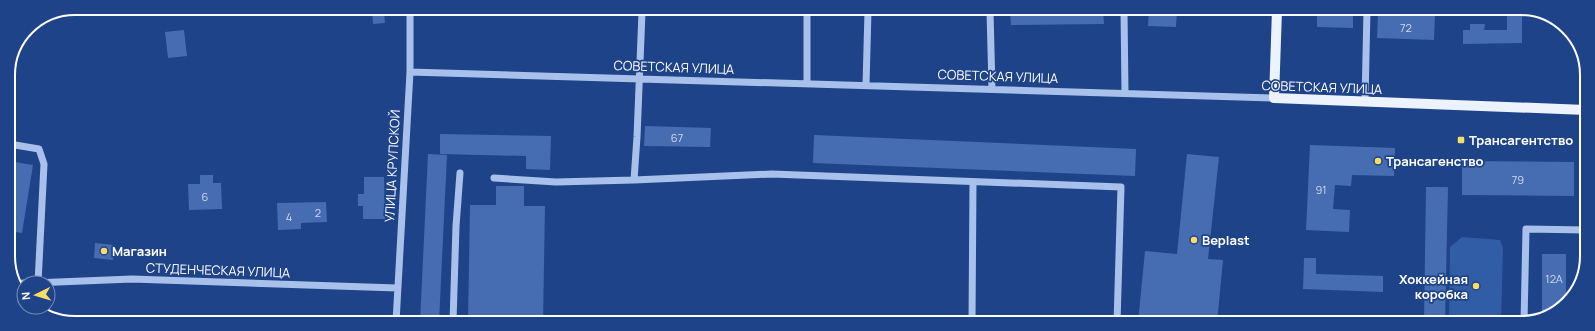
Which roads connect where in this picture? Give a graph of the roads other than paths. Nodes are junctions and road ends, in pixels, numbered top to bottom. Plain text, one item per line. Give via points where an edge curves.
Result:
1 (410, 15) edge
2 (642, 15) edge
3 (806, 15) edge
4 (868, 15) edge
5 (990, 15) edge
6 (1124, 15) edge
7 (1277, 15) edge
8 (1368, 15) edge
9 (410, 72) junction
10 (640, 78) junction
11 (807, 83) junction
12 (866, 85) junction
13 (992, 89) junction
14 (1125, 93) junction
15 (1274, 98) junction
16 (1365, 101) junction
17 (1580, 110) edge
18 (15, 145) edge
19 (460, 173) dead end
20 (494, 178) dead end
21 (634, 180) junction
22 (973, 182) junction
23 (1580, 230) edge
24 (38, 275) edge
25 (56, 282) edge
26 (397, 288) junction
27 (1524, 315) edge
28 (396, 316) edge
29 (453, 316) edge
30 (972, 316) edge
31 (1117, 316) edge

1 - 9 street, УЛИЦА КРУПСКОЙ
2 - 10 street
3 - 11 street
4 - 12 street
5 - 13 street
6 - 14 street
7 - 15 main road
8 - 16 street
9 - 10 street, СОВЕТСКАЯ УЛИЦА
9 - 26 street, УЛИЦА КРУПСКОЙ
10 - 11 street, СОВЕТСКАЯ УЛИЦА
10 - 21 street
11 - 12 street, СОВЕТСКАЯ УЛИЦА
12 - 13 street, СОВЕТСКАЯ УЛИЦА
13 - 14 street, СОВЕТСКАЯ УЛИЦА
14 - 15 street, СОВЕТСКАЯ УЛИЦА
15 - 16 main road, СОВЕТСКАЯ УЛИЦА
16 - 17 main road, СОВЕТСКАЯ УЛИЦА
18 - 24 street via 40,149 44,164
19 - 29 street
20 - 21 street via 556,182
21 - 22 street via 772,174
22 - 30 street
22 - 31 street via 1120,187
23 - 27 street via 1526,229
25 - 26 street, СТУДЕНЧЕСКАЯ УЛИЦА via 132,280
26 - 28 street, УЛИЦА КРУПСКОЙ

